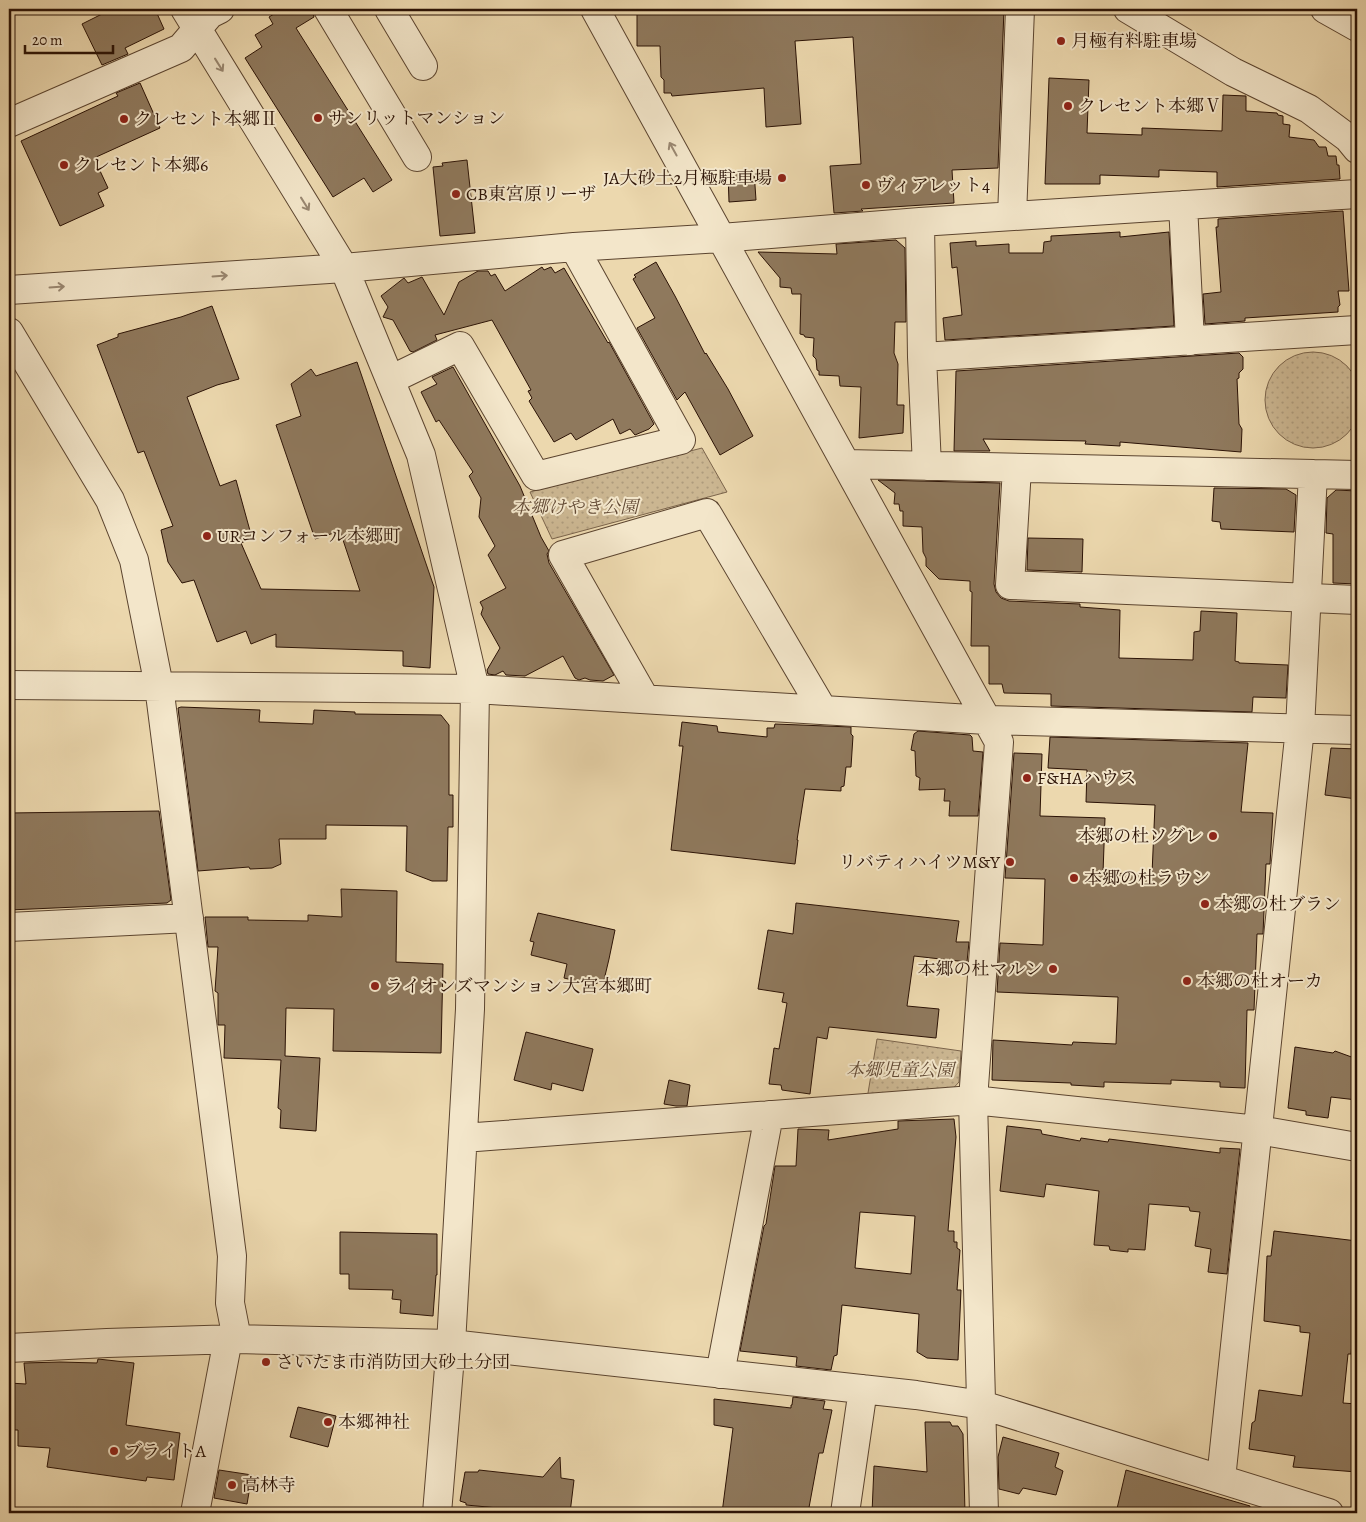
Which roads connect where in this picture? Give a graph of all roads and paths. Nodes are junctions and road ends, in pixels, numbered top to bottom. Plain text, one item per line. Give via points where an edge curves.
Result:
1 (220, 9) edge
2 (328, 9) edge
3 (389, 9) edge
4 (595, 9) edge
5 (1020, 9) edge
6 (1128, 9) edge
7 (1325, 9) edge
8 (191, 19) edge
9 (1357, 27) edge
10 (423, 66) dead end
11 (9, 123) edge
12 (1357, 149) edge
13 (417, 157) dead end
14 (1357, 194) edge
15 (1183, 205) junction
16 (1012, 216) junction
17 (920, 222) junction
18 (721, 238) junction
19 (574, 247) junction
20 (344, 268) junction
21 (9, 290) edge
22 (1357, 330) edge
23 (9, 332) edge
24 (1190, 341) junction
25 (922, 357) junction
26 (390, 380) junction
27 (846, 464) junction
28 (927, 466) junction
29 (1017, 468) junction
30 (1313, 474) junction
31 (1357, 476) edge
32 (1306, 599) junction
33 (1357, 600) edge
34 (9, 685) edge
35 (159, 686) junction
36 (475, 689) junction
37 (645, 699) junction
38 (822, 710) junction
39 (987, 720) junction
40 (1300, 728) junction
41 (1357, 730) edge
42 (189, 918) junction
43 (9, 927) edge
44 (973, 1100) junction
45 (769, 1115) junction
46 (1258, 1130) junction
47 (463, 1138) junction
48 (1357, 1147) edge
49 (233, 1339) junction
50 (451, 1344) junction
51 (9, 1348) edge
52 (720, 1374) junction
53 (863, 1390) junction
54 (982, 1405) junction
55 (1221, 1479) junction
56 (195, 1513) edge
57 (437, 1513) edge
58 (845, 1513) edge
59 (984, 1513) edge
60 (1329, 1513) edge

1 - 8 street
2 - 13 street
3 - 10 street
18 -> 4 street
5 - 16 street
6 - 12 street via 1233,72 1309,109 1348,138
7 - 9 street
8 - 11 street via 181,48
8 -> 20 street
14 - 15 street
15 - 16 street
15 - 24 street
16 - 17 street
17 - 18 street
17 - 25 street
18 - 19 street
18 - 27 street
19 - 20 street
19 - 26 street via 681,440 536,476 460,346
21 -> 20 street
20 - 26 street
22 - 24 street
23 - 35 street via 110,500 134,560
24 - 25 street
25 - 28 street
26 - 36 street via 421,455
27 - 28 street
27 - 39 street
28 - 29 street
29 - 30 street
29 - 32 street via 1010,585
30 - 31 street
30 - 32 street
32 - 33 street
32 - 40 street
34 - 35 street
35 - 36 street
35 - 42 street
36 - 37 street
36 - 47 street via 470,1009
37 - 38 street
37 - 38 street via 563,555 707,513
38 - 39 street
39 - 40 street
39 - 44 street via 999,742
40 - 41 street
40 - 46 street
42 - 43 street
42 - 49 street via 232,1256 230,1303
44 - 45 street
44 - 46 street
44 - 54 street
45 - 47 street
45 - 52 street
46 - 48 street
46 - 55 street
47 - 50 street
49 - 50 street
49 - 51 street
49 - 56 street
50 - 52 street
50 - 57 street
52 - 53 street
53 - 54 street
53 - 58 street
54 - 55 street
54 - 59 street
55 - 60 street

